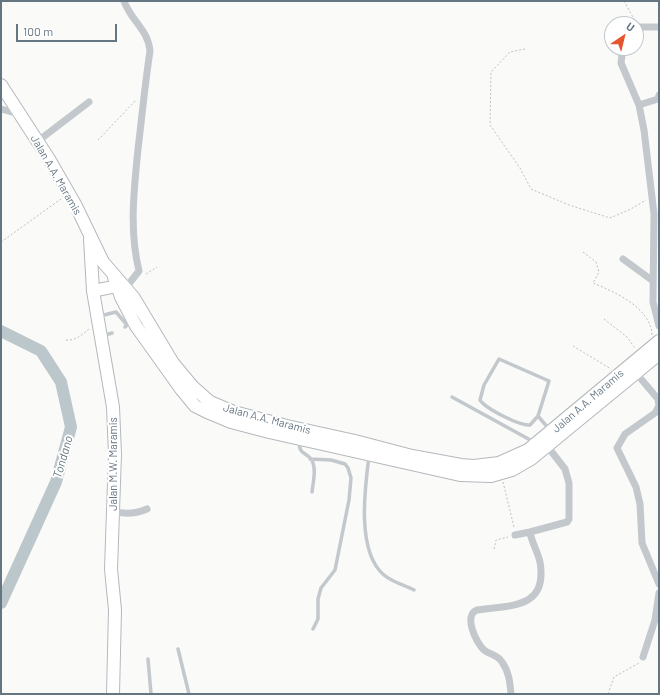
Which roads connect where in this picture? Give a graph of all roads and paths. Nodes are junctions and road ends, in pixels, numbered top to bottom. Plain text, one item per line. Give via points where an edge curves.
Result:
1 (124, 1) edge
2 (624, 1) edge
3 (631, 16) edge
4 (659, 27) edge
5 (644, 28) edge
6 (525, 49) dead end
7 (622, 56) edge
8 (1, 85) edge
9 (144, 91) junction
10 (659, 95) edge
11 (89, 102) dead end
12 (639, 105) junction
13 (1, 109) edge
14 (19, 114) junction
15 (98, 140) dead end
16 (38, 141) junction
17 (69, 194) junction
18 (651, 197) junction
19 (90, 236) junction
20 (1, 242) edge
21 (583, 252) dead end
22 (623, 259) dead end
23 (653, 281) junction
24 (119, 287) junction
25 (93, 291) junction
26 (604, 319) dead end
27 (98, 321) junction
28 (659, 326) edge
29 (125, 327) dead end
30 (66, 340) dead end
31 (573, 346) dead end
32 (657, 347) edge
33 (641, 354) junction
34 (636, 372) junction
35 (618, 374) junction
36 (452, 397) dead end
37 (538, 416) junction
38 (285, 431) junction
39 (551, 432) junction
40 (298, 439) junction
41 (542, 446) junction
42 (370, 455) junction
43 (310, 459) junction
44 (502, 473) junction
45 (312, 492) dead end
46 (147, 509) dead end
47 (113, 511) junction
48 (530, 532) junction
49 (515, 535) junction
50 (494, 549) dead end
51 (659, 584) edge
52 (414, 590) dead end
53 (659, 593) edge
54 (313, 629) dead end
55 (178, 649) dead end
56 (644, 658) joint
57 (148, 659) dead end
58 (113, 694) edge
59 (151, 694) edge
60 (189, 694) edge
61 (511, 694) edge
62 (608, 694) edge

1 - 9 street via 128,11 149,40 148,72
2 - 3 path
4 - 5 street
6 - 18 path via 510,52 491,72 490,125 520,168 531,189 610,218
7 - 12 street via 621,63
8 - 14 highway, Jalan A.A. Maramis
9 - 15 path
9 - 24 street via 132,214 139,271
10 - 12 street via 658,99
11 - 16 street
12 - 18 street
13 - 14 street
14 - 16 highway, Jalan A.A. Maramis
16 - 17 highway, Jalan A.A. Maramis
17 - 19 highway, Jalan A.A. Maramis
17 - 20 path
18 - 23 street via 654,214
19 - 24 highway, Jalan A.A. Maramis
19 - 25 highway, Jalan M.W. Maramis
21 - 32 path via 596,262 599,272 593,283 618,295 642,312 648,319
22 - 23 street
23 - 28 street via 653,302
24 - 25 highway
24 - 38 highway, Jalan A.A. Maramis via 136,326 195,406 231,422
25 - 27 highway, Jalan M.W. Maramis
26 - 33 path via 626,337
27 - 29 lane via 116,312 127,325
27 - 30 path via 78,337
27 - 47 highway, Jalan M.W. Maramis via 107,335 113,407
31 - 35 path
32 - 33 highway, Jalan A.A. Maramis
32 - 34 highway
33 - 35 highway, Jalan A.A. Maramis
34 - 41 highway
34 - 51 street via 658,399 659,406 655,413 626,434 617,448 638,494 642,543
35 - 39 highway, Jalan A.A. Maramis
36 - 41 lane
37 - 37 lane via 530,425 526,425 506,417 480,400 499,358 549,381
37 - 39 lane
38 - 40 highway
38 - 41 highway, Jalan A.A. Maramis via 331,435 417,457 474,466 506,461
39 - 41 highway, Jalan A.A. Maramis
40 - 42 highway
40 - 43 lane via 299,449
41 - 44 highway via 519,467
41 - 48 street via 565,469 569,483 569,519 567,522
42 - 44 highway via 455,475 491,476
42 - 52 lane via 364,519 371,552 384,575
43 - 45 lane via 314,465
43 - 54 lane via 345,464 351,478 335,570 321,588 318,619
44 - 49 path
46 - 47 street via 128,514
47 - 58 highway, Jalan M.W. Maramis
48 - 49 street
48 - 61 street via 540,562 541,576 537,593 521,604 477,610 471,617 474,633 480,645 501,660 508,674
49 - 50 path via 496,540
53 - 56 street via 655,620
55 - 60 lane
56 - 62 path via 636,666 614,676
57 - 59 lane

